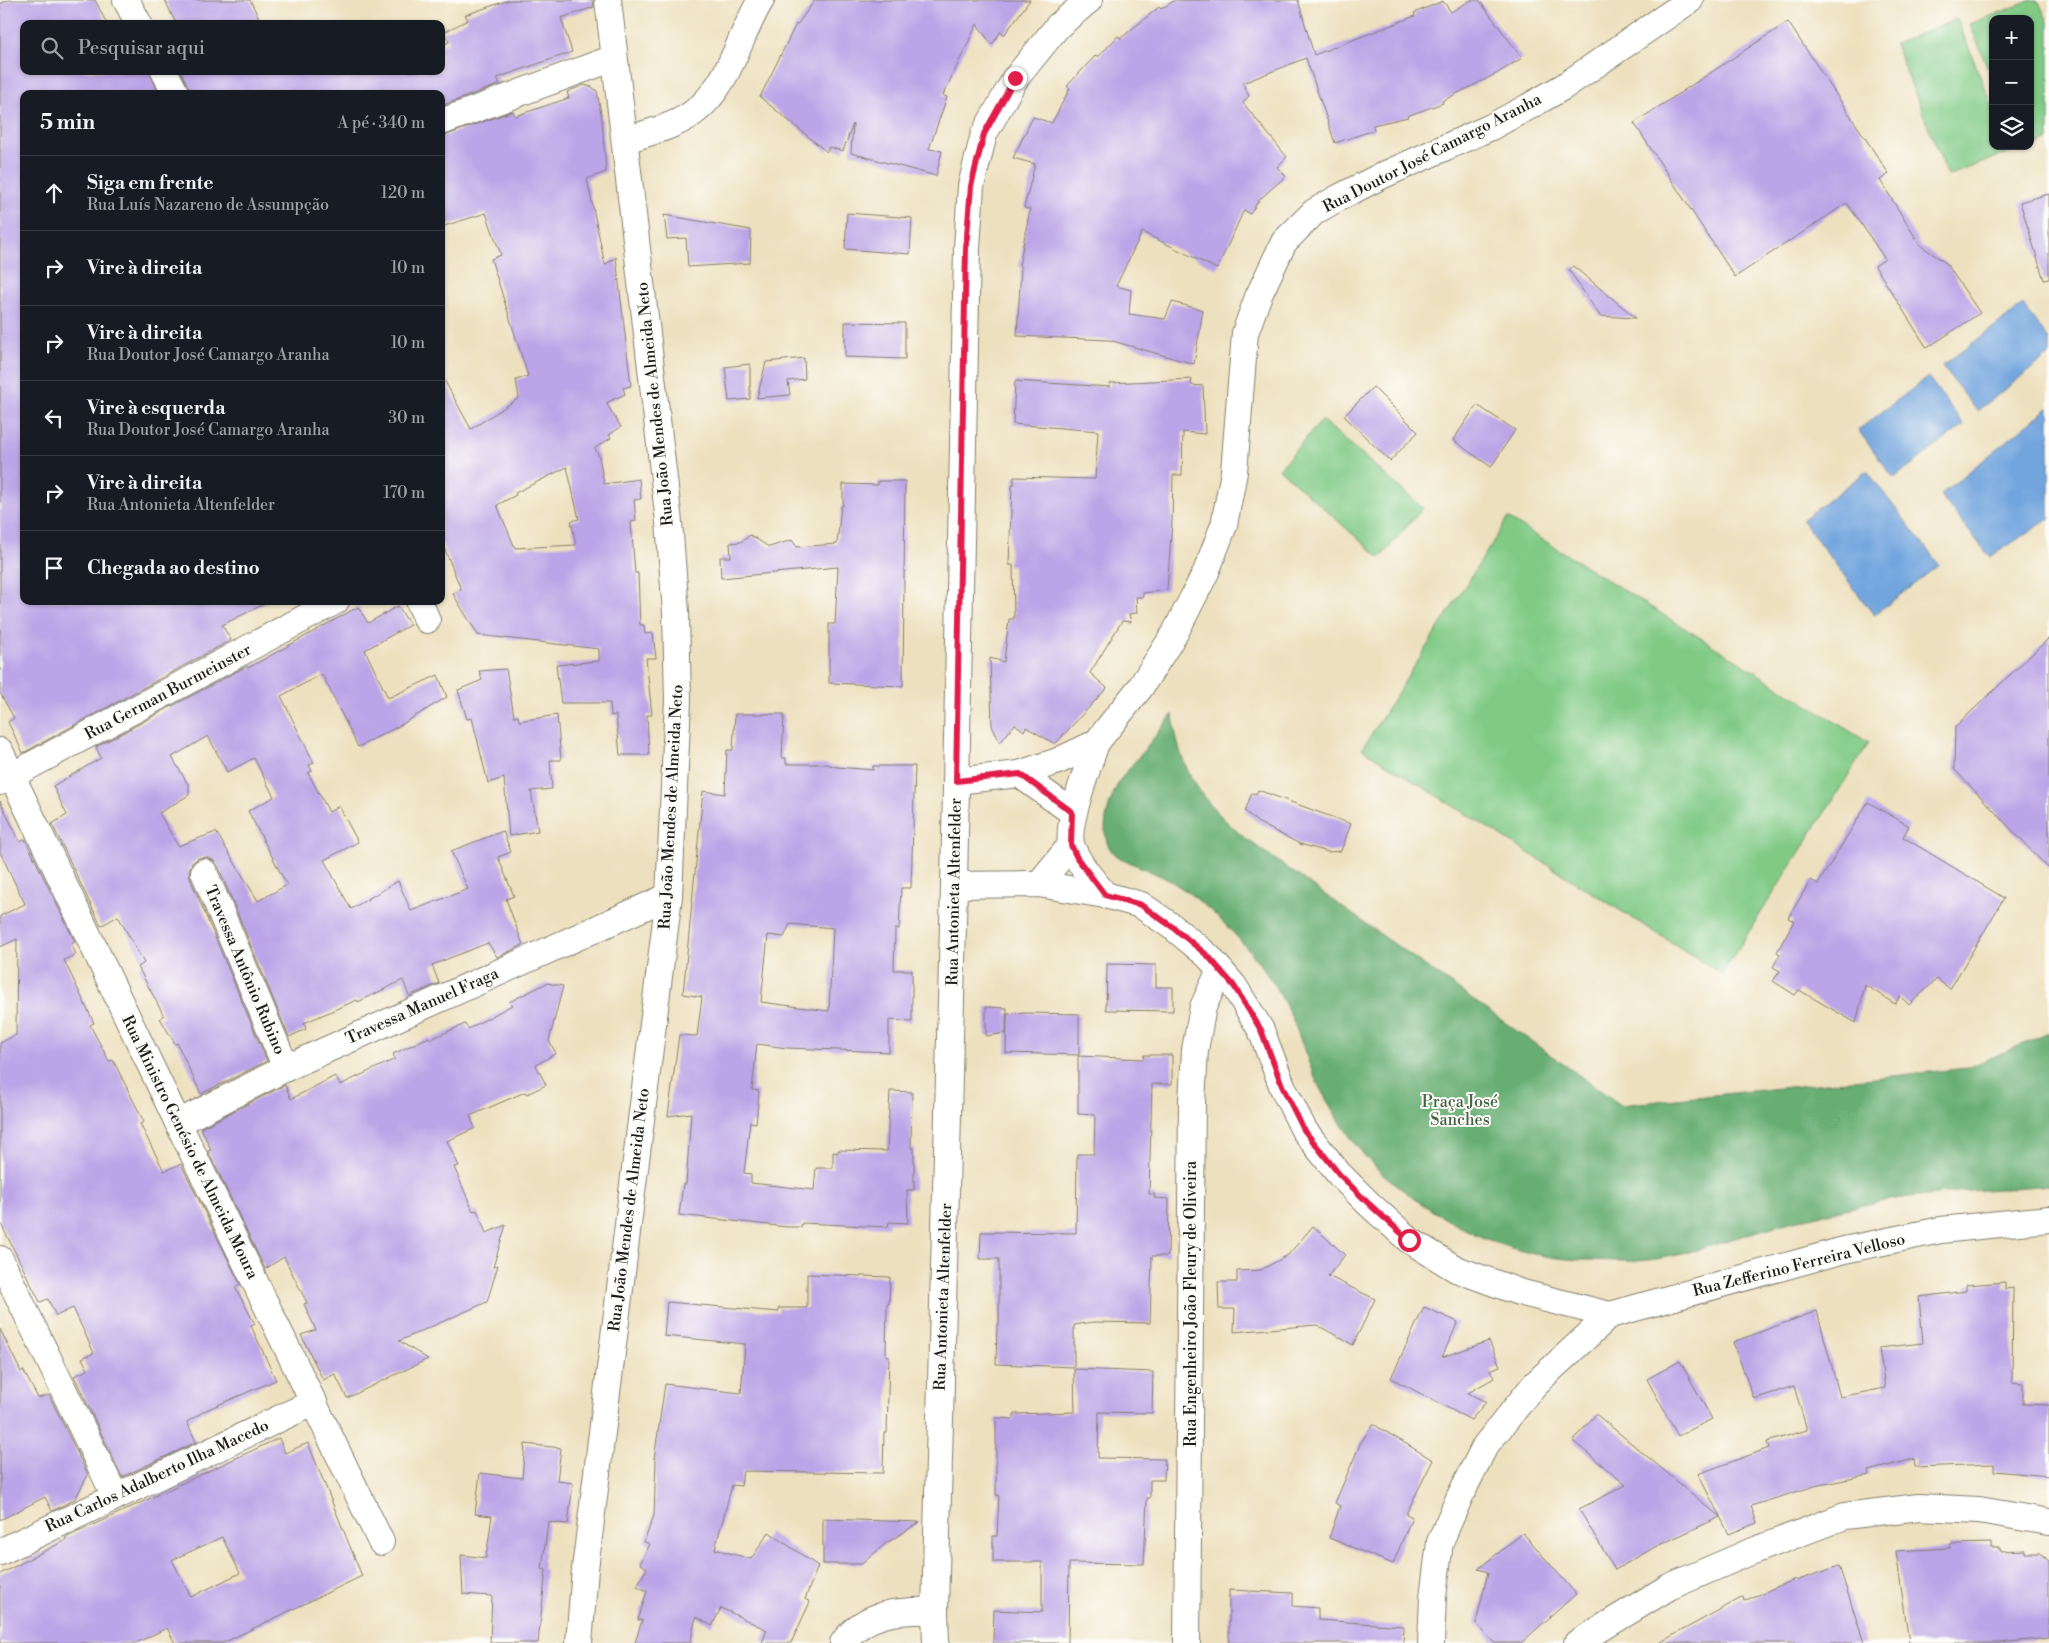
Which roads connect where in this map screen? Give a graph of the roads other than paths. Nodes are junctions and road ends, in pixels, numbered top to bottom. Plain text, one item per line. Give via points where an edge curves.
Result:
1 (126, 0) edge
2 (608, 0) edge
3 (761, 0) edge
4 (1089, 0) edge
5 (1690, 0) edge
6 (137, 20) edge
7 (614, 58) junction
8 (166, 75) edge
9 (174, 90) edge
10 (445, 121) edge
11 (626, 140) junction
12 (329, 605) edge
13 (1096, 743) junction
14 (0, 751) edge
15 (1020, 774) junction
16 (6, 779) edge
17 (956, 781) junction
18 (1072, 812) junction
19 (1071, 845) junction
20 (204, 872) dead end
21 (1039, 884) junction
22 (954, 886) junction
23 (1105, 895) junction
24 (669, 896) junction
25 (1220, 970) junction
26 (286, 1068) junction
27 (178, 1123) junction
28 (2049, 1219) edge
29 (0, 1259) edge
30 (1610, 1315) junction
31 (314, 1402) junction
32 (115, 1496) junction
33 (2049, 1522) edge
34 (381, 1542) dead end
35 (0, 1552) edge
36 (935, 1611) junction
37 (579, 1643) edge
38 (843, 1643) edge
39 (936, 1643) edge
40 (1186, 1643) edge
41 (1431, 1643) edge
42 (1577, 1643) edge

1 - 6 street
2 - 7 street, Rua João Mendes de Almeida Neto
3 - 11 street via 726,72 711,95 692,114
4 - 17 street, Rua Antonieta Altenfelder via 1058,26 1015,78 984,134 971,186 966,248
5 - 13 street, Rua Doutor José Camargo Aranha via 1528,107 1379,177 1314,212 1284,242 1245,333 1234,472 1224,525 1206,572 1175,634 1140,688
7 - 10 street
7 - 11 street, Rua João Mendes de Almeida Neto
8 - 9 street
11 - 24 street, Rua João Mendes de Almeida Neto via 669,522 676,613 678,700
12 - 16 street, Rua German Burmeinster
13 - 15 street, Rua Doutor José Camargo Aranha
13 - 18 street, Rua Doutor José Camargo Aranha
14 - 16 street, Rua Ministro Genésio de Almeida Moura
15 - 17 street, Rua Doutor José Camargo Aranha
15 - 18 street
16 - 27 street, Rua Ministro Genésio de Almeida Moura
17 - 22 street, Rua Antonieta Altenfelder
18 - 19 street, Rua Doutor José Camargo Aranha
19 - 21 street
19 - 23 street
20 - 26 street, Travessa Antônio Rubino
21 - 22 street
21 - 23 street
22 - 36 street, Rua Antonieta Altenfelder
23 - 25 street via 1141,905 1181,933
24 - 26 street, Travessa Manuel Fraga
24 - 37 street, Rua João Mendes de Almeida Neto via 585,1569
25 - 30 street via 1234,986 1261,1030 1283,1088 1304,1130 1339,1174 1409,1240 1456,1269 1519,1292
25 - 40 street, Rua Engenheiro João Fleury de Oliveira via 1203,1007 1194,1058
26 - 27 street, Travessa Manuel Fraga
27 - 31 street, Rua Ministro Genésio de Almeida Moura
28 - 30 street, Rua Zefferino Ferreira Velloso via 1941,1230 1844,1250
29 - 32 street
30 - 41 street via 1535,1384 1485,1446 1440,1542
31 - 32 street, Rua Carlos Adalberto Ilha Macedo
31 - 34 street, Rua Ministro Genésio de Almeida Moura
32 - 35 street, Rua Carlos Adalberto Ilha Macedo
33 - 42 street via 1979,1510 1919,1507 1845,1516 1669,1588
36 - 38 street via 912,1610 871,1618 851,1631
36 - 39 street, Rua Antonieta Altenfelder

